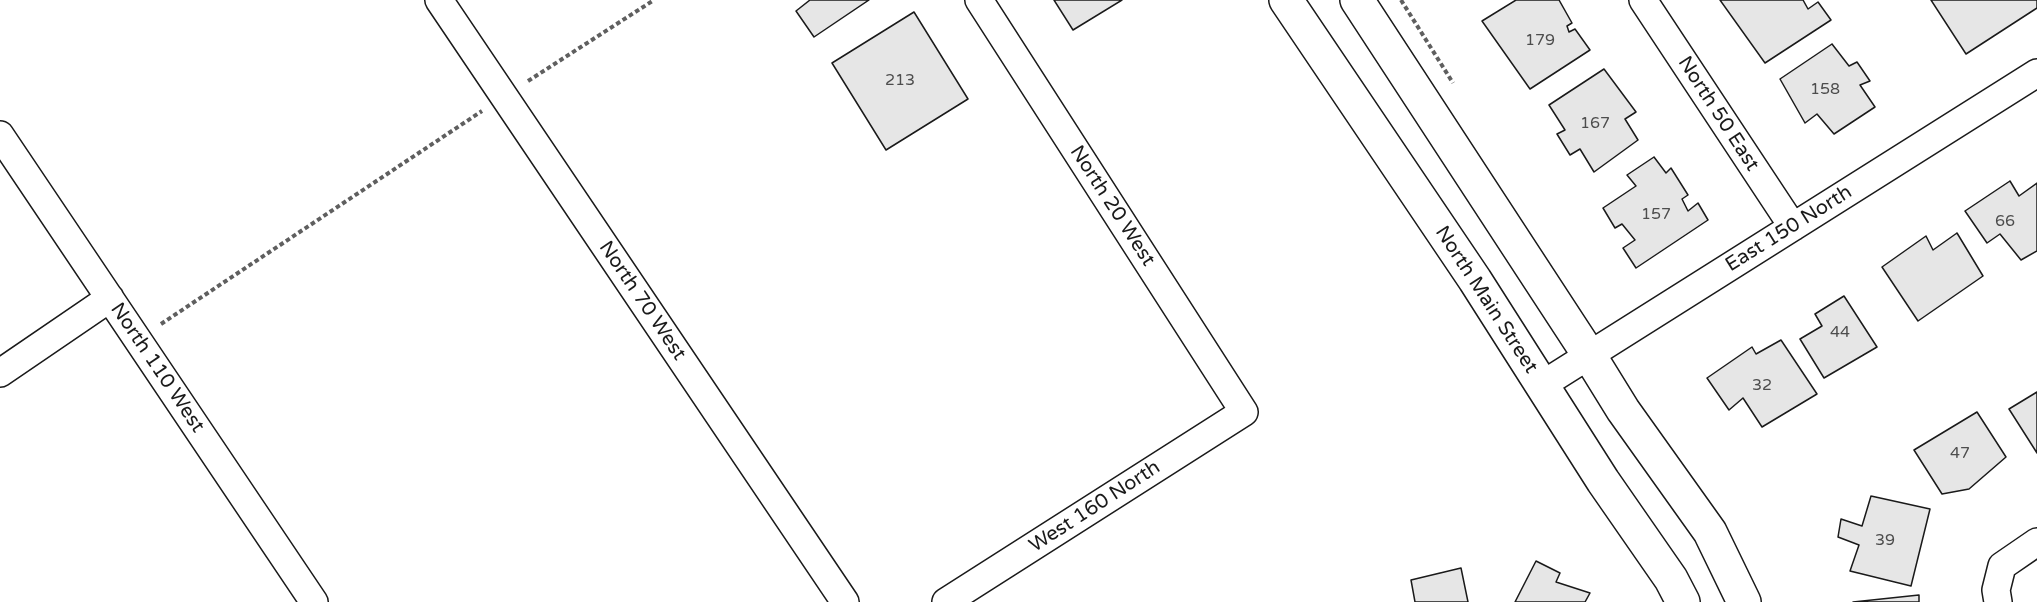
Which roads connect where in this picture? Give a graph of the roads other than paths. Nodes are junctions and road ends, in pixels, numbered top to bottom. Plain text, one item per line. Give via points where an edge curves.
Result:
1 (439, 0) edge
2 (979, 0) edge
3 (1286, 0) edge
4 (1357, 0) edge
5 (1643, 0) edge
6 (2037, 73) edge
7 (0, 135) edge
8 (1792, 227) junction
9 (111, 298) junction
10 (1589, 355) junction
11 (0, 373) edge
12 (1542, 385) junction
13 (1244, 412) joint
14 (2037, 542) edge
15 (314, 602) edge
16 (845, 602) edge
17 (946, 602) edge
18 (1683, 602) edge
19 (1744, 602) edge
20 (1998, 602) edge

1 - 16 street, North 70 West
2 - 13 street, North 20 West
3 - 12 main road, North Main Street
4 - 10 main road
5 - 8 street, North 50 East
6 - 8 street, East 150 North
7 - 9 street, North 110 West
8 - 10 street, East 150 North
9 - 11 street
9 - 15 street, North 110 West
10 - 12 street, East 150 North
10 - 19 main road via 1710,532
12 - 18 main road, North Main Street
13 - 17 street, West 160 North
14 - 20 street via 2002,566 1996,590

